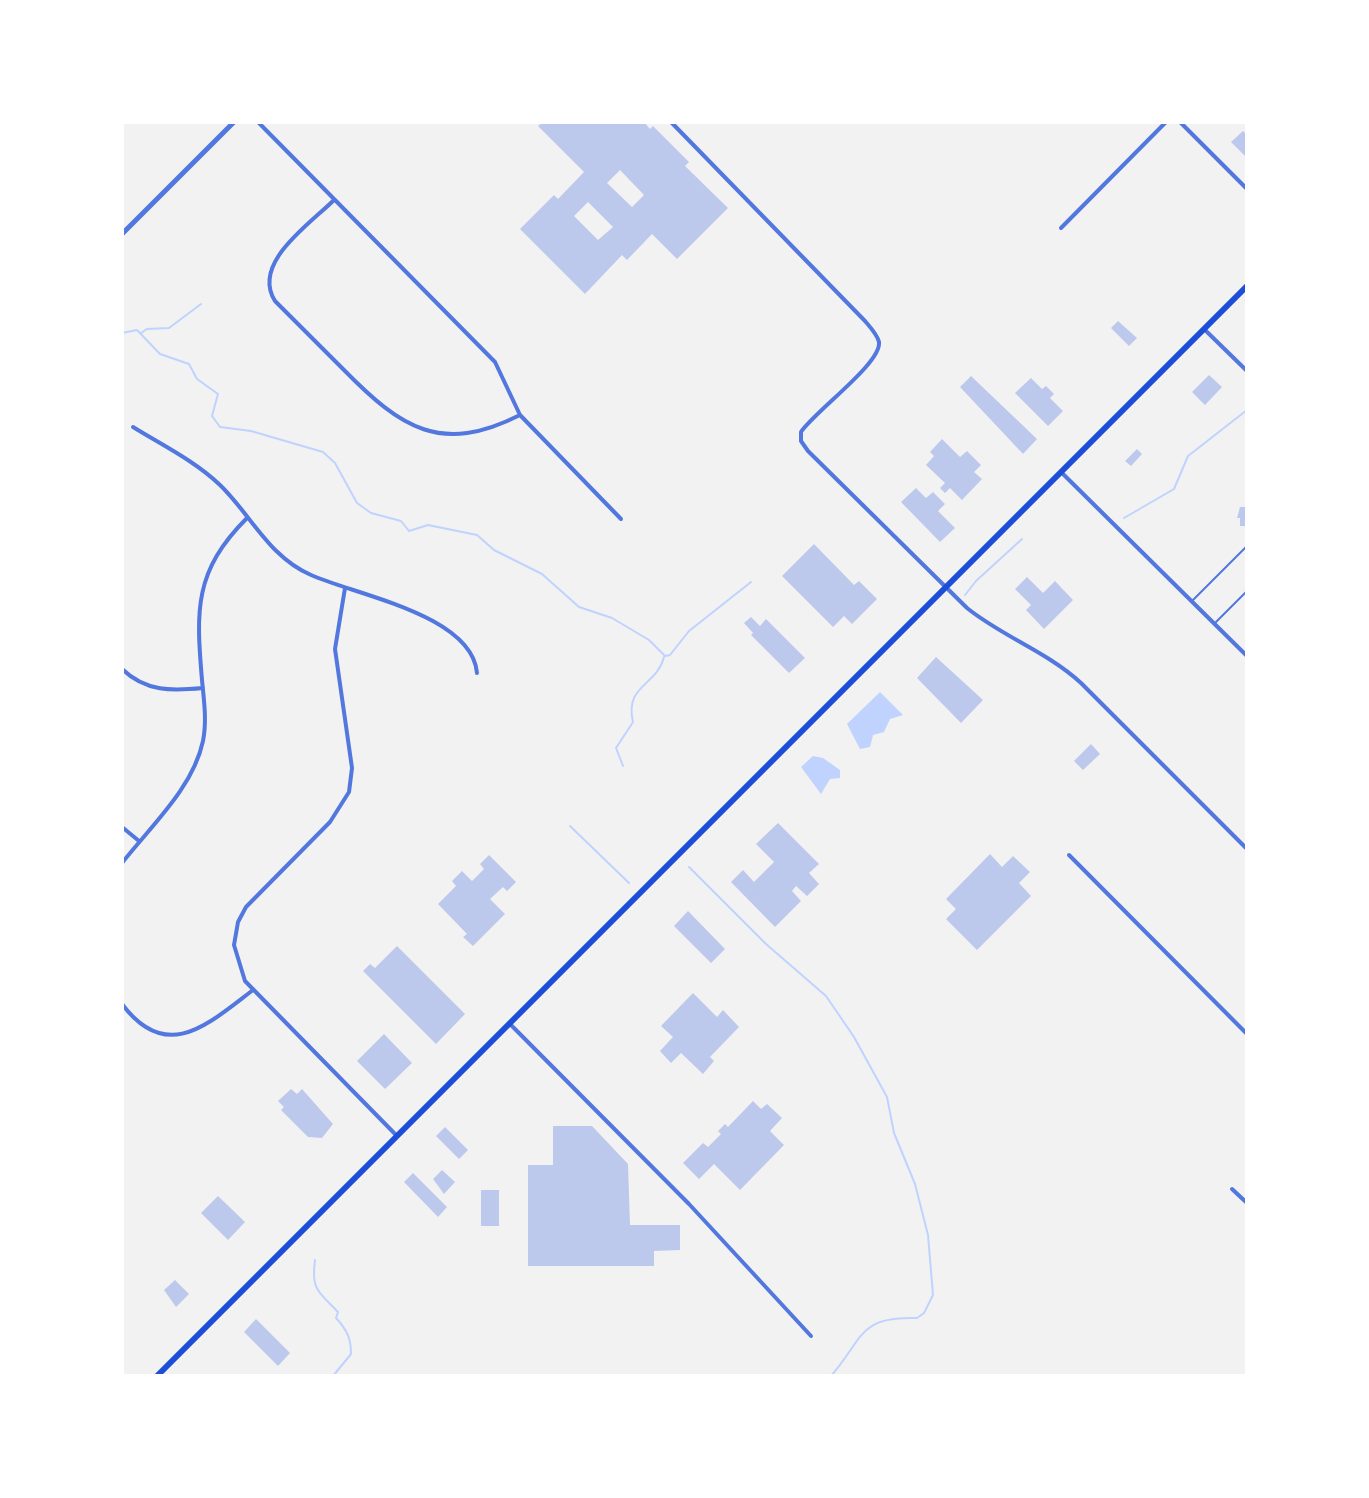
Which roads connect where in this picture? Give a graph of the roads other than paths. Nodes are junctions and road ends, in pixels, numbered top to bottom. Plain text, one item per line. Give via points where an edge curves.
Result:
1 (234, 122) edge
2 (258, 122) edge
3 (671, 122) edge
4 (1166, 122) edge
5 (1180, 122) edge
6 (1247, 189) edge
7 (334, 200) junction
8 (1061, 228) dead end
9 (122, 234) edge
10 (1247, 286) edge
11 (1204, 329) junction
12 (1247, 371) edge
13 (520, 415) junction
14 (133, 427) dead end
15 (1061, 472) junction
16 (247, 518) junction
17 (621, 519) dead end
18 (1247, 546) edge
19 (946, 587) junction
20 (345, 588) junction
21 (1247, 591) edge
22 (1192, 601) junction
23 (1215, 623) junction
24 (1247, 656) edge
25 (122, 669) edge
26 (477, 673) dead end
27 (203, 688) junction
28 (122, 827) edge
29 (139, 841) junction
30 (1247, 849) edge
31 (1069, 855) dead end
32 (122, 863) edge
33 (253, 990) junction
34 (122, 1004) edge
35 (509, 1023) junction
36 (1247, 1034) edge
37 (397, 1136) junction
38 (1232, 1189) dead end
39 (1247, 1203) edge
40 (811, 1336) dead end
41 (157, 1376) edge

1 - 9 street
2 - 7 street
3 - 19 street via 875,333 876,353 800,436 808,451
4 - 8 street
5 - 6 street
7 - 13 street via 495,362
7 - 13 street via 270,266 267,285 275,301 376,403 405,423 460,435 484,432
10 - 11 main road
11 - 12 street
11 - 15 main road
13 - 17 street
14 - 16 street via 207,474
15 - 19 main road
15 - 22 street
16 - 20 street via 288,562
16 - 27 street via 217,555 201,591 197,623
18 - 22 lane
19 - 30 street via 987,624 1068,671
19 - 35 main road
20 - 26 street via 443,628 471,650
20 - 33 street via 335,649 350,786 330,822 241,916 235,934 236,962
21 - 23 lane
22 - 23 street
23 - 24 street
25 - 27 street via 160,690
27 - 29 street via 206,725 197,759
28 - 29 street
29 - 32 street
31 - 36 street
33 - 34 street via 202,1028 179,1035 146,1029
33 - 37 street
35 - 37 main road
35 - 40 street
37 - 41 main road
38 - 39 street

